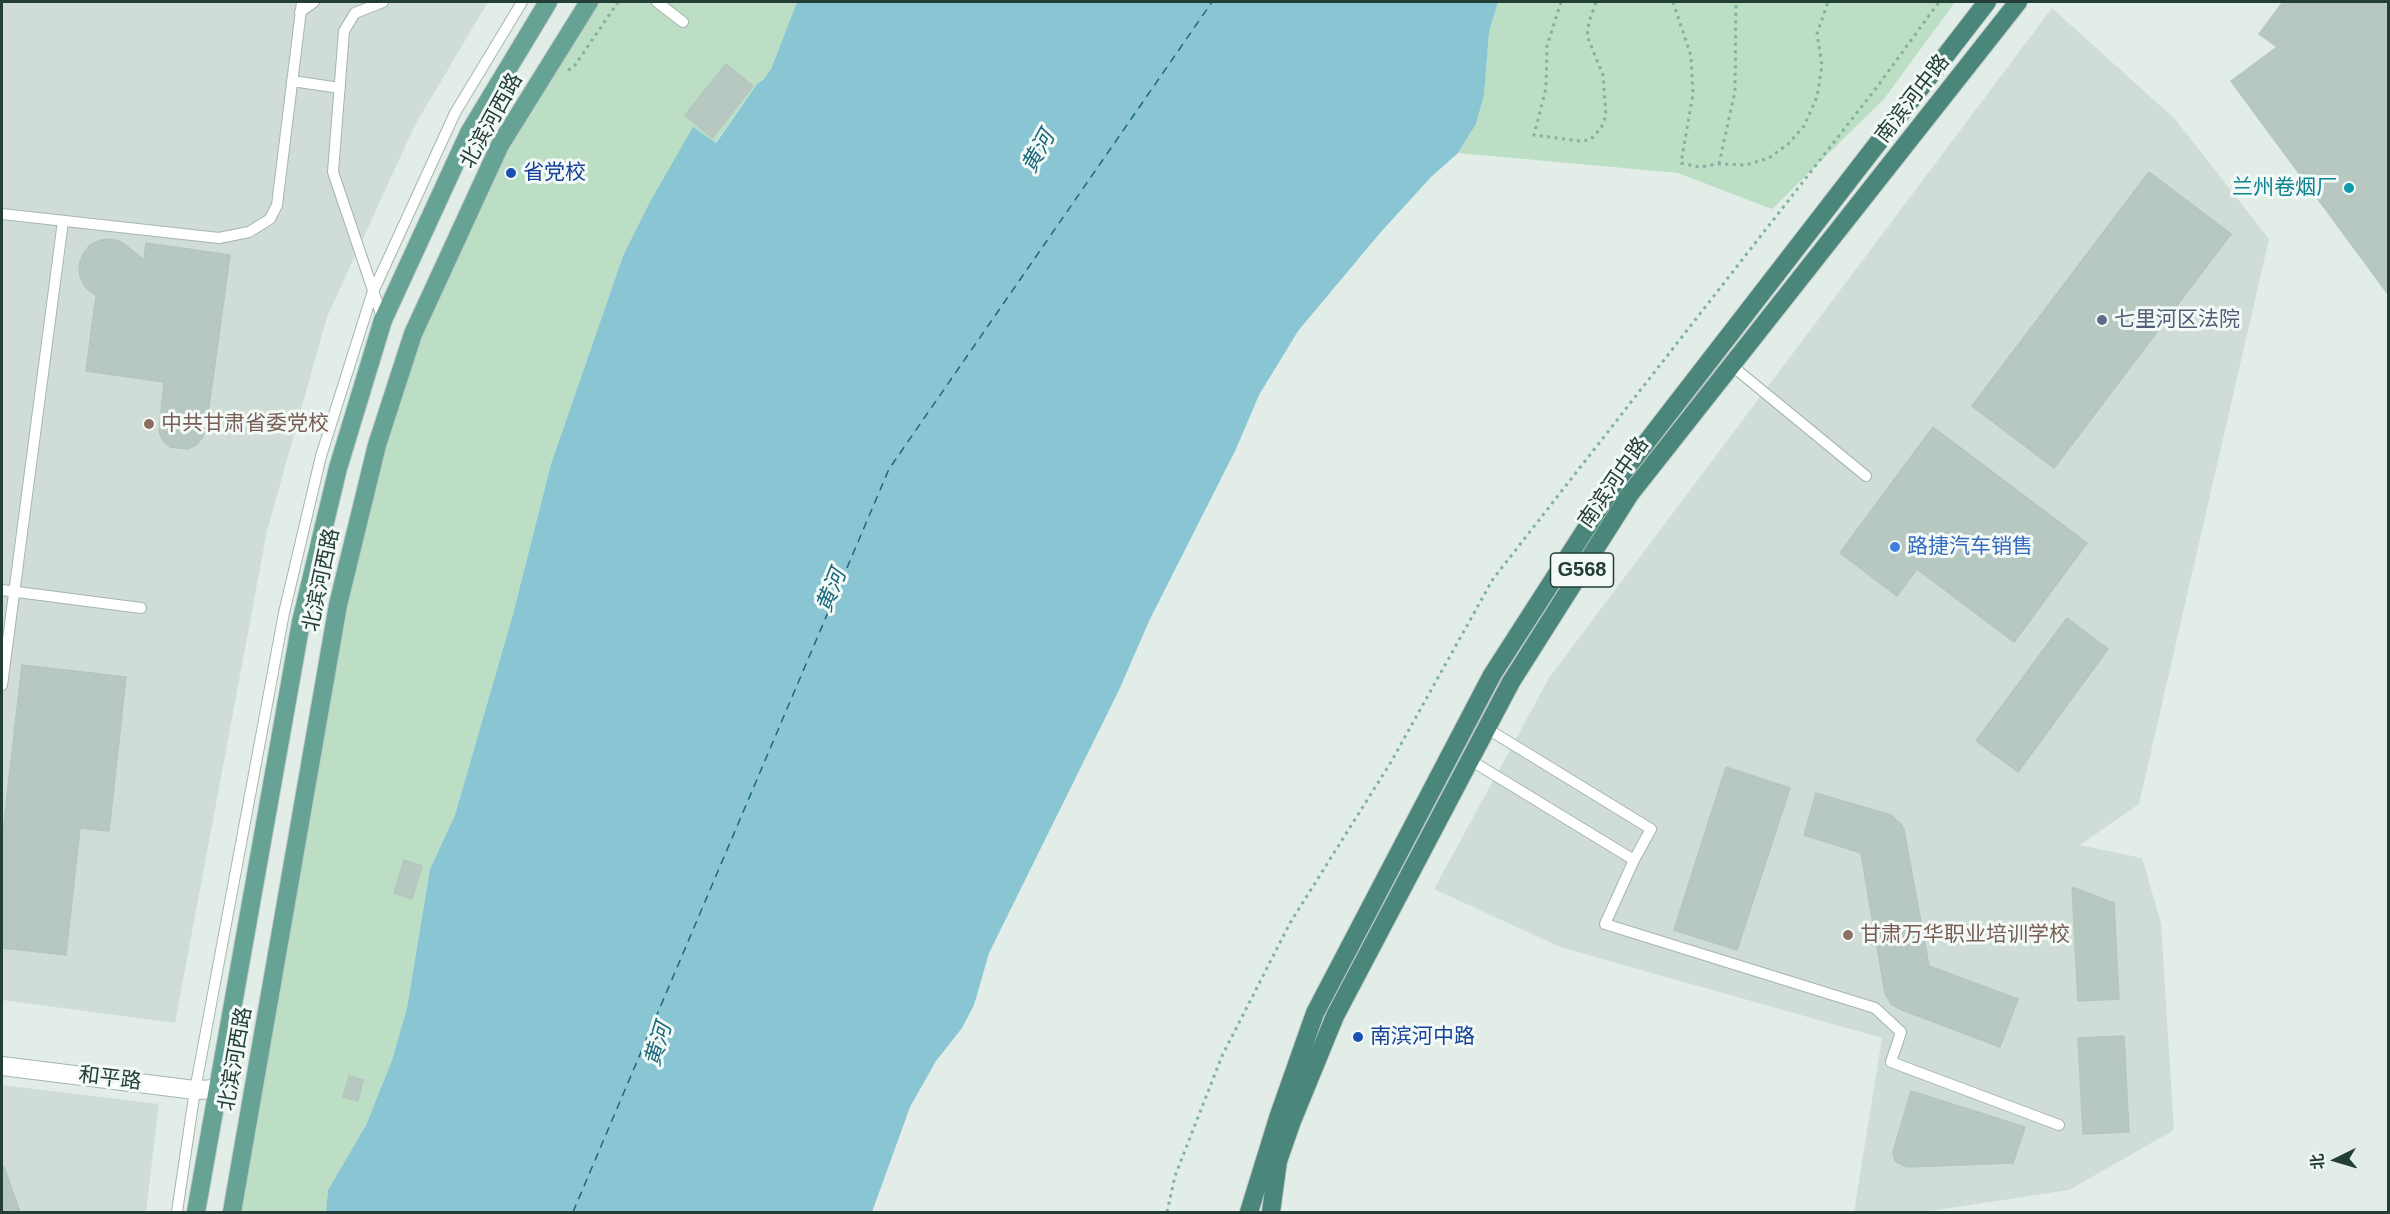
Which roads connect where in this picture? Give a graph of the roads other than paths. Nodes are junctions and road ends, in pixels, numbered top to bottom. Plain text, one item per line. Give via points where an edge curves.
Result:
1 (314, 2) edge
2 (383, 2) edge
3 (522, 2) edge
4 (548, 2) edge
5 (589, 2) edge
6 (657, 2) edge
7 (1987, 2) edge
8 (2018, 2) edge
9 (301, 7) edge
10 (683, 22) dead end
11 (292, 81) junction
12 (340, 88) junction
13 (2, 214) edge
14 (63, 220) junction
15 (372, 294) junction
16 (383, 320) junction
17 (1731, 365) junction
18 (1866, 476) dead end
19 (2, 590) edge
20 (14, 591) junction
21 (141, 608) dead end
22 (2, 685) edge
23 (1486, 728) junction
24 (1470, 760) junction
25 (1634, 860) junction
26 (2, 1066) edge
27 (218, 1089) junction
28 (195, 1090) junction
29 (2059, 1125) dead end
30 (177, 1212) edge
31 (196, 1212) edge
32 (232, 1212) edge
33 (1249, 1212) edge
34 (1271, 1212) edge

1 - 9 lane
2 - 12 lane via 355,14 344,32
3 - 15 lane via 455,113
4 - 16 main road, 北滨河西路 via 469,133
5 - 32 main road, 北滨河西路 via 500,145 413,334 377,445 338,605
6 - 10 lane
7 - 33 highway, 南滨河中路 / G568 via 1618,479 1492,675 1315,1013
8 - 17 highway, 南滨河中路 / G568
9 - 11 lane
11 - 12 lane
11 - 14 lane via 277,205 270,219 249,231 219,238
12 - 15 lane via 333,172
13 - 14 lane
14 - 20 lane
15 - 16 lane
15 - 28 lane via 321,456 284,613
16 - 27 main road, 北滨河西路 via 338,468 301,622
17 - 18 lane
17 - 23 highway, 南滨河中路 / G568 via 1630,494
19 - 20 lane
20 - 21 lane
20 - 22 lane
23 - 24 highway, 南滨河中路 / G568
23 - 25 lane via 1651,829
24 - 25 lane
24 - 34 highway, 南滨河中路 / G568 via 1335,1016 1292,1120
25 - 29 lane via 1605,924 1875,1008 1901,1032 1891,1062
26 - 28 street, 和平路
27 - 28 street, 和平路
27 - 31 main road, 北滨河西路
28 - 30 lane

